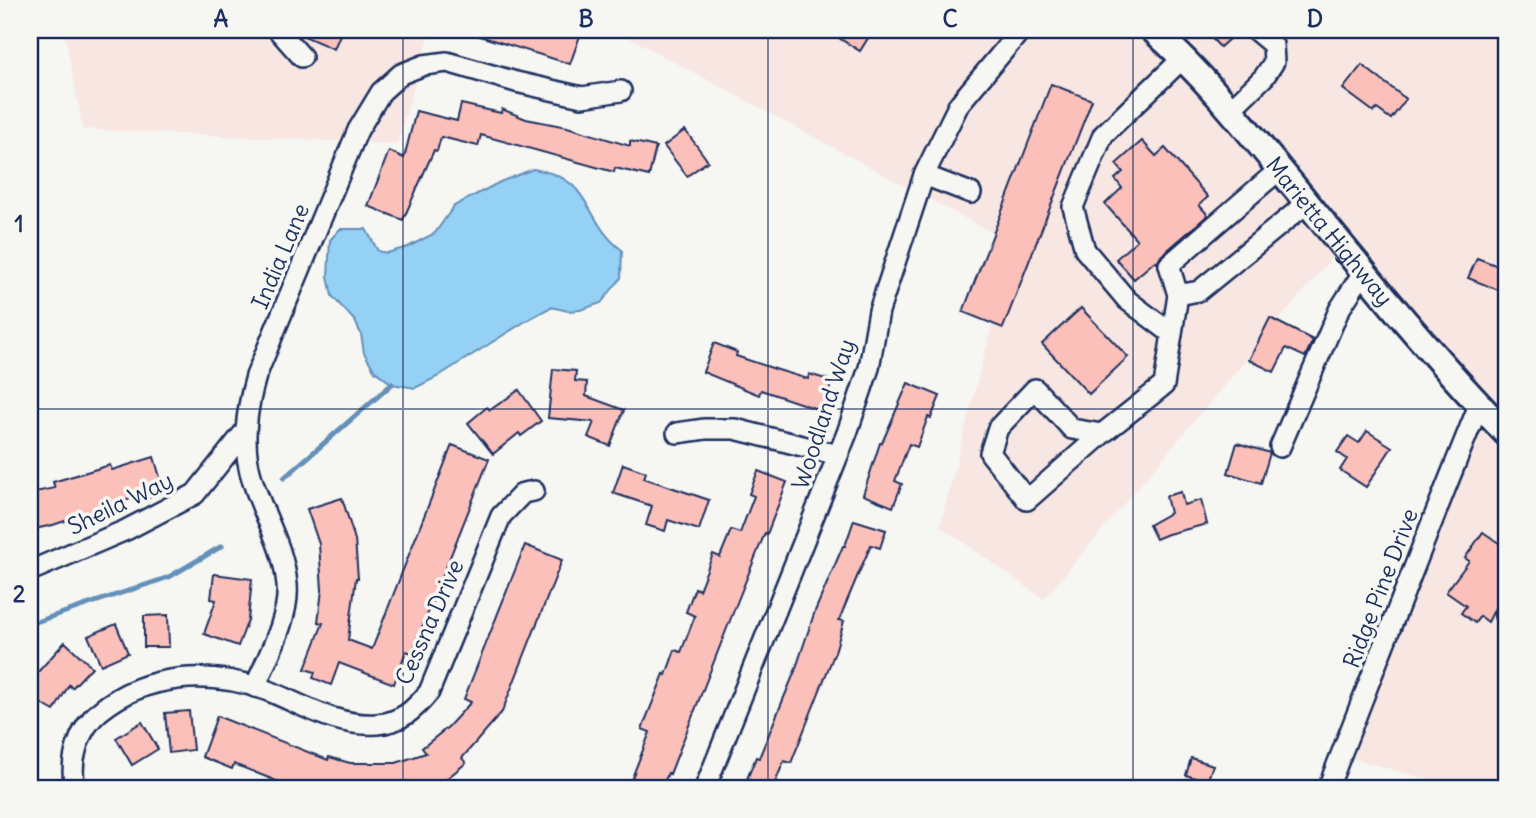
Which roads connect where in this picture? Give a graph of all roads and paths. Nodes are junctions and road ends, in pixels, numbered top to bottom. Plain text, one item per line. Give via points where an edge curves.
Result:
1 (278, 30) edge
2 (1021, 30) edge
3 (1153, 30) edge
4 (1255, 30) edge
5 (302, 57) dead end
6 (1182, 59) junction
7 (621, 91) dead end
8 (1230, 110) junction
9 (1280, 169) junction
10 (924, 175) junction
11 (971, 192) dead end
12 (1307, 202) junction
13 (1364, 271) junction
14 (1178, 295) junction
15 (1172, 334) junction
16 (1479, 405) junction
17 (246, 430) junction
18 (677, 433) dead end
19 (1506, 433) edge
20 (1102, 434) junction
21 (1280, 447) dead end
22 (838, 455) junction
23 (534, 491) dead end
24 (30, 571) edge
25 (255, 687) junction
26 (75, 788) edge
27 (705, 788) edge
28 (1328, 788) edge

1 - 5 street
2 - 10 street, Woodland Way via 959,104
3 - 6 main road, Marietta Highway
4 - 8 street via 1273,45 1274,62
6 - 8 main road, Marietta Highway
6 - 15 street via 1103,135 1073,207 1085,250 1128,300
7 - 17 street, India Lane via 582,97 447,62 401,74 380,92 358,130 256,376 246,410
8 - 9 main road, Marietta Highway
9 - 12 main road, Marietta Highway
9 - 14 street via 1169,265
10 - 11 street
10 - 22 street, Woodland Way via 879,311 869,368
12 - 13 main road, Marietta Highway
12 - 14 street via 1199,291
13 - 16 main road, Marietta Highway
13 - 21 street via 1339,310
14 - 15 street
15 - 20 street via 1164,384
16 - 19 main road, Marietta Highway
16 - 28 street, Ridge Pine Drive
17 - 24 street, Sheila Way via 195,494
17 - 25 street, India Lane via 252,482 279,544 287,587 281,625
18 - 22 street via 735,429
20 - 20 street via 1072,429 1035,389 998,428 990,453 1027,500
22 - 27 street, Woodland Way
23 - 25 street, Cessna Drive via 523,492 501,516 429,692 409,715 379,724 325,717
25 - 26 street, Cessna Drive via 231,680 173,678 114,699 90,719 79,740 71,771

